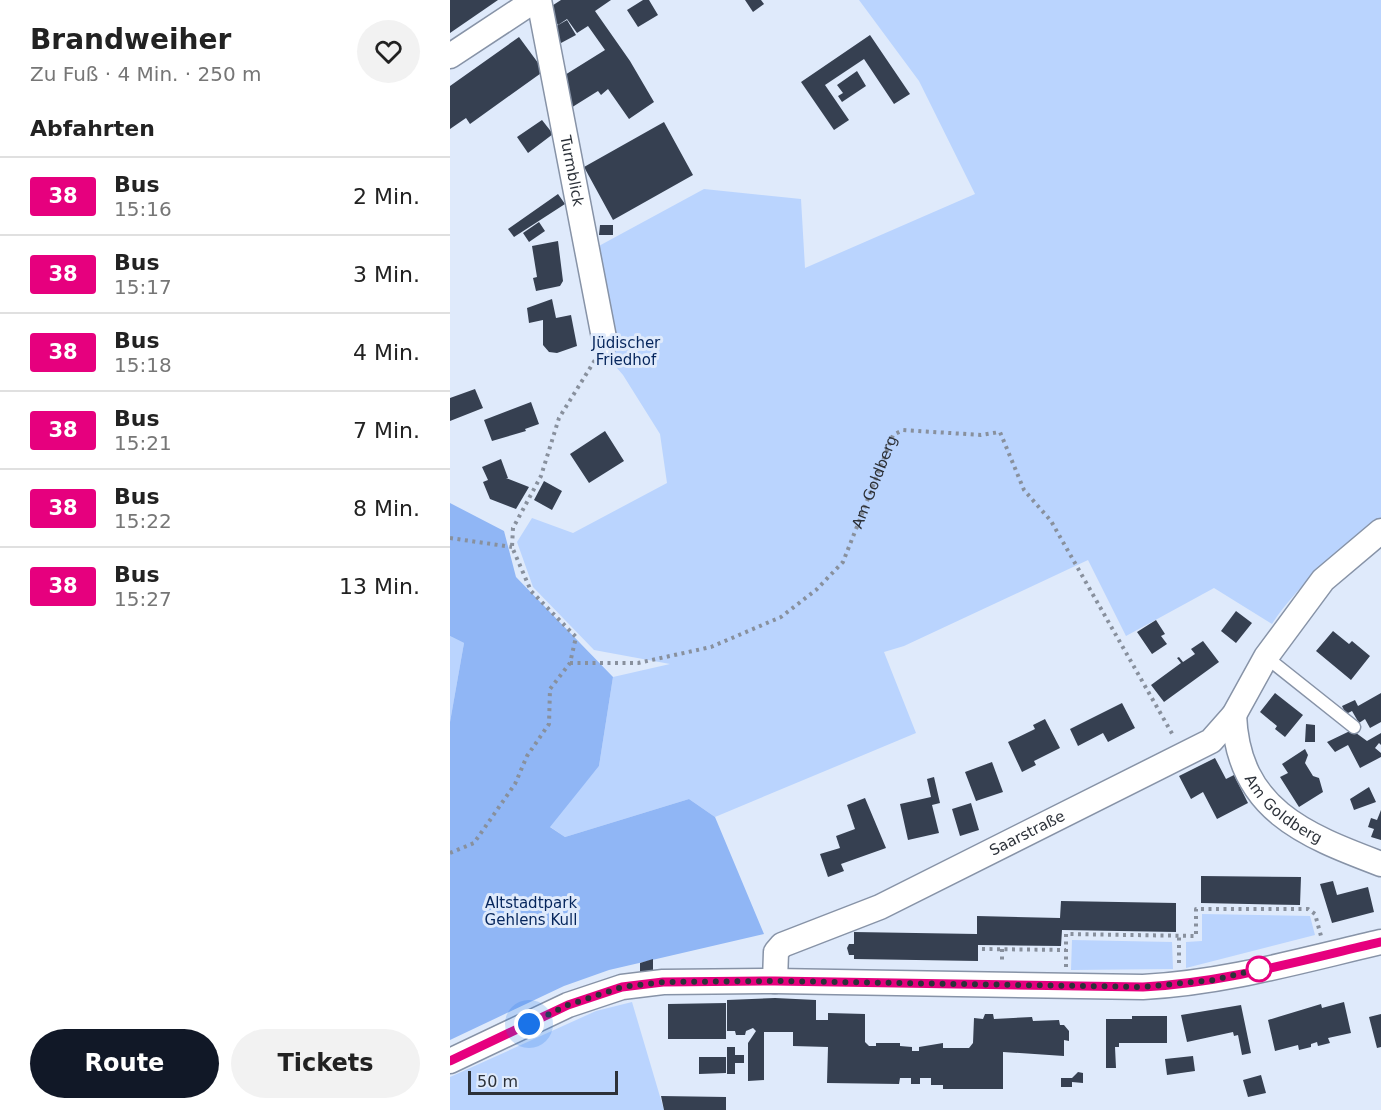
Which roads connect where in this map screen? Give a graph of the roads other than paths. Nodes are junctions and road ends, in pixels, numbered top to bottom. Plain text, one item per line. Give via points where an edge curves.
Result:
1 (535, 0) edge
2 (539, 0) edge
3 (450, 56) edge
4 (605, 343) road end
5 (1381, 531) edge
6 (1266, 657) junction
7 (1234, 715) junction
8 (1354, 727) dead end
9 (1381, 864) edge
10 (1381, 942) edge
11 (775, 981) junction
12 (450, 1061) edge

1 - 3 street
2 - 4 street, Turmblick
5 - 6 street, Saarstraße via 1323,580
6 - 7 street, Saarstraße
6 - 8 lane
7 - 9 street, Am Goldberg via 1235,738 1246,774 1264,800 1306,833
7 - 11 street, Saarstraße via 1212,741 1186,755 880,907 782,945 777,952
10 - 11 street via 1179,985
11 - 12 street via 663,982 622,987 568,1005

